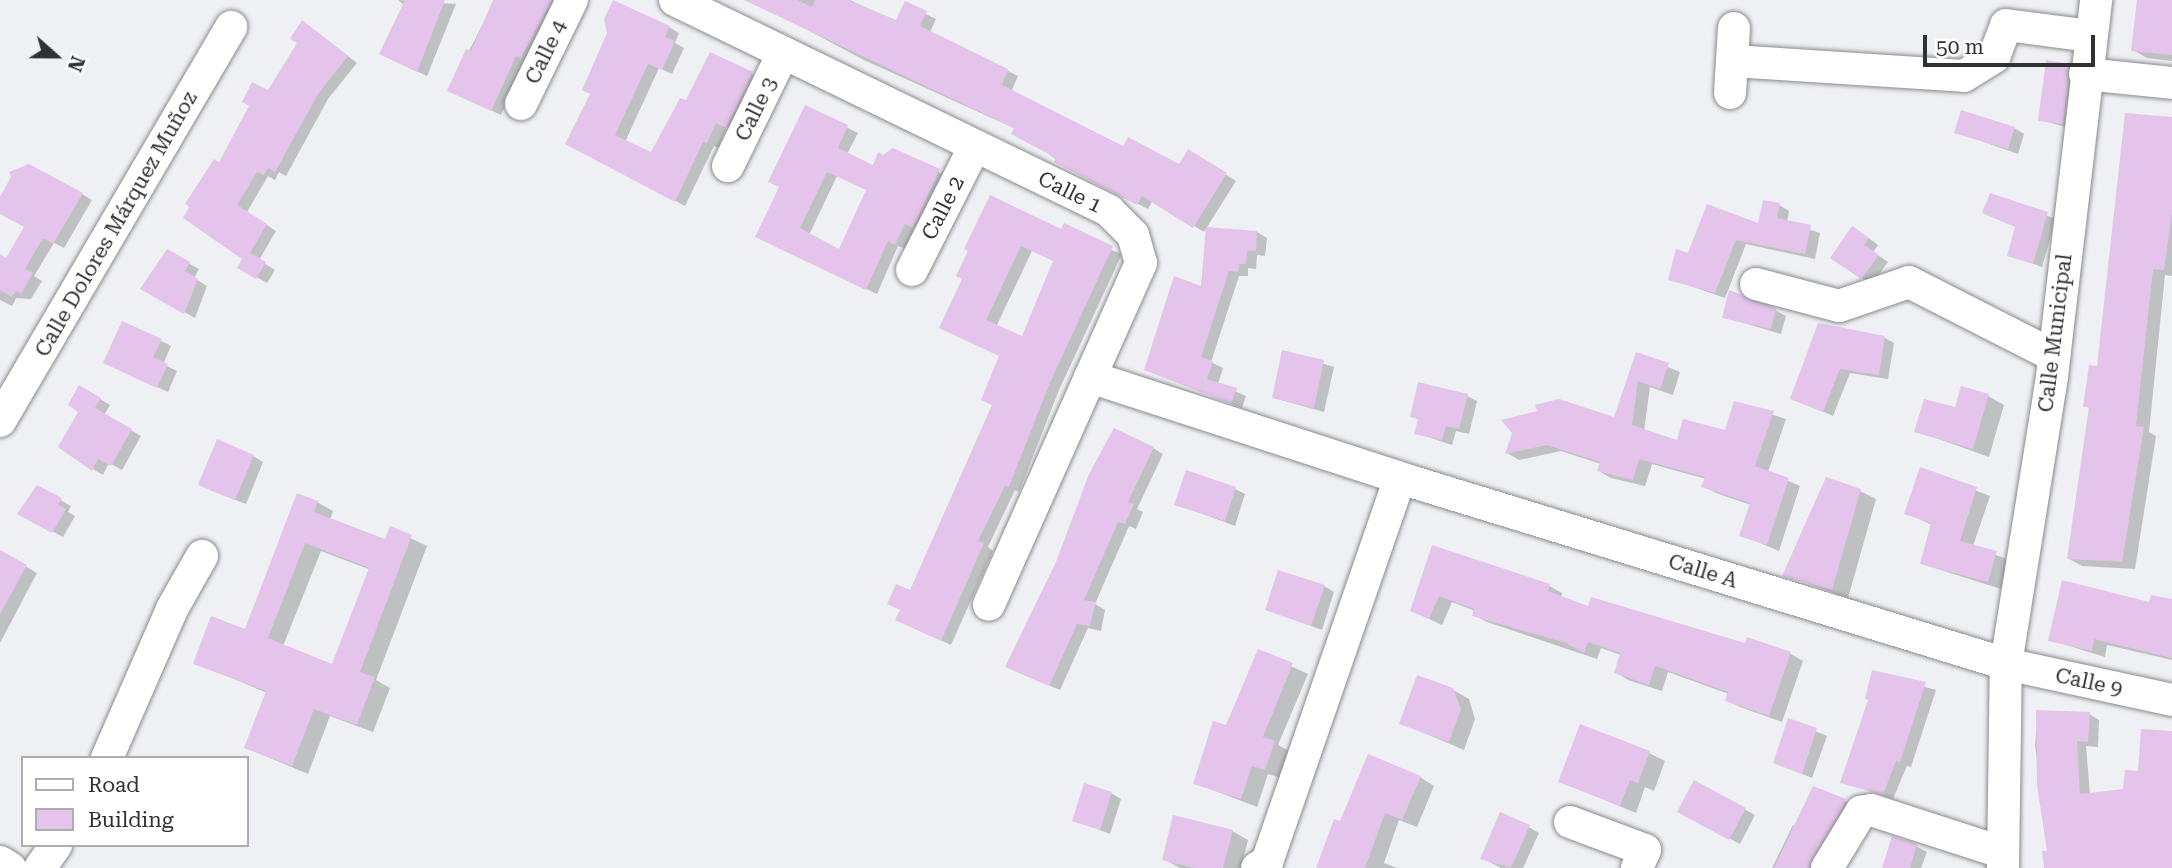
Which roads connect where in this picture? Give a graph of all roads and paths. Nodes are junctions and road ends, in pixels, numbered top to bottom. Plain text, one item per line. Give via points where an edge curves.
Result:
1 (572, 0) edge
2 (675, 0) edge
3 (2096, 0) edge
4 (231, 27) dead end
5 (1734, 28) dead end
6 (2091, 36) junction
7 (783, 52) junction
8 (1732, 61) junction
9 (2085, 74) junction
10 (2172, 83) edge
11 (1730, 93) dead end
12 (521, 104) dead end
13 (975, 146) junction
14 (729, 166) dead end
15 (912, 270) dead end
16 (1756, 284) dead end
17 (2054, 356) junction
18 (1090, 377) junction
19 (0, 421) edge
20 (1400, 478) junction
21 (202, 556) dead end
22 (989, 605) dead end
23 (2006, 664) junction
24 (2172, 700) edge
25 (108, 756) edge
26 (1570, 822) dead end
27 (55, 847) edge
28 (2002, 860) edge
29 (0, 862) edge
30 (10, 868) edge
31 (40, 868) edge
32 (1258, 868) edge
33 (1637, 868) edge
34 (1826, 868) edge

1 - 12 street, Calle 4
2 - 7 street, Calle 1
3 - 6 street, Calle Municipal
4 - 19 street, Calle Dolores Márquez Muñoz
5 - 8 street
6 - 8 street via 2006,25 1994,57 1964,76
6 - 9 street, Calle Municipal
7 - 13 street, Calle 1
7 - 14 street, Calle 3
8 - 11 street
9 - 10 street
9 - 17 street, Calle Municipal
13 - 15 street, Calle 2
13 - 18 street, Calle 1 via 1109,211 1133,235 1141,263
16 - 17 street via 1839,306 1909,282
17 - 23 street, Calle Municipal
18 - 20 street, Calle A
18 - 22 street, Calle 1
20 - 23 street, Calle A
20 - 32 street via 1267,862
21 - 25 street via 172,609
23 - 24 street, Calle 9
23 - 28 street, Calle Municipal
26 - 33 street via 1646,850
27 - 31 street
28 - 34 street via 1871,810 1861,812
29 - 30 street

